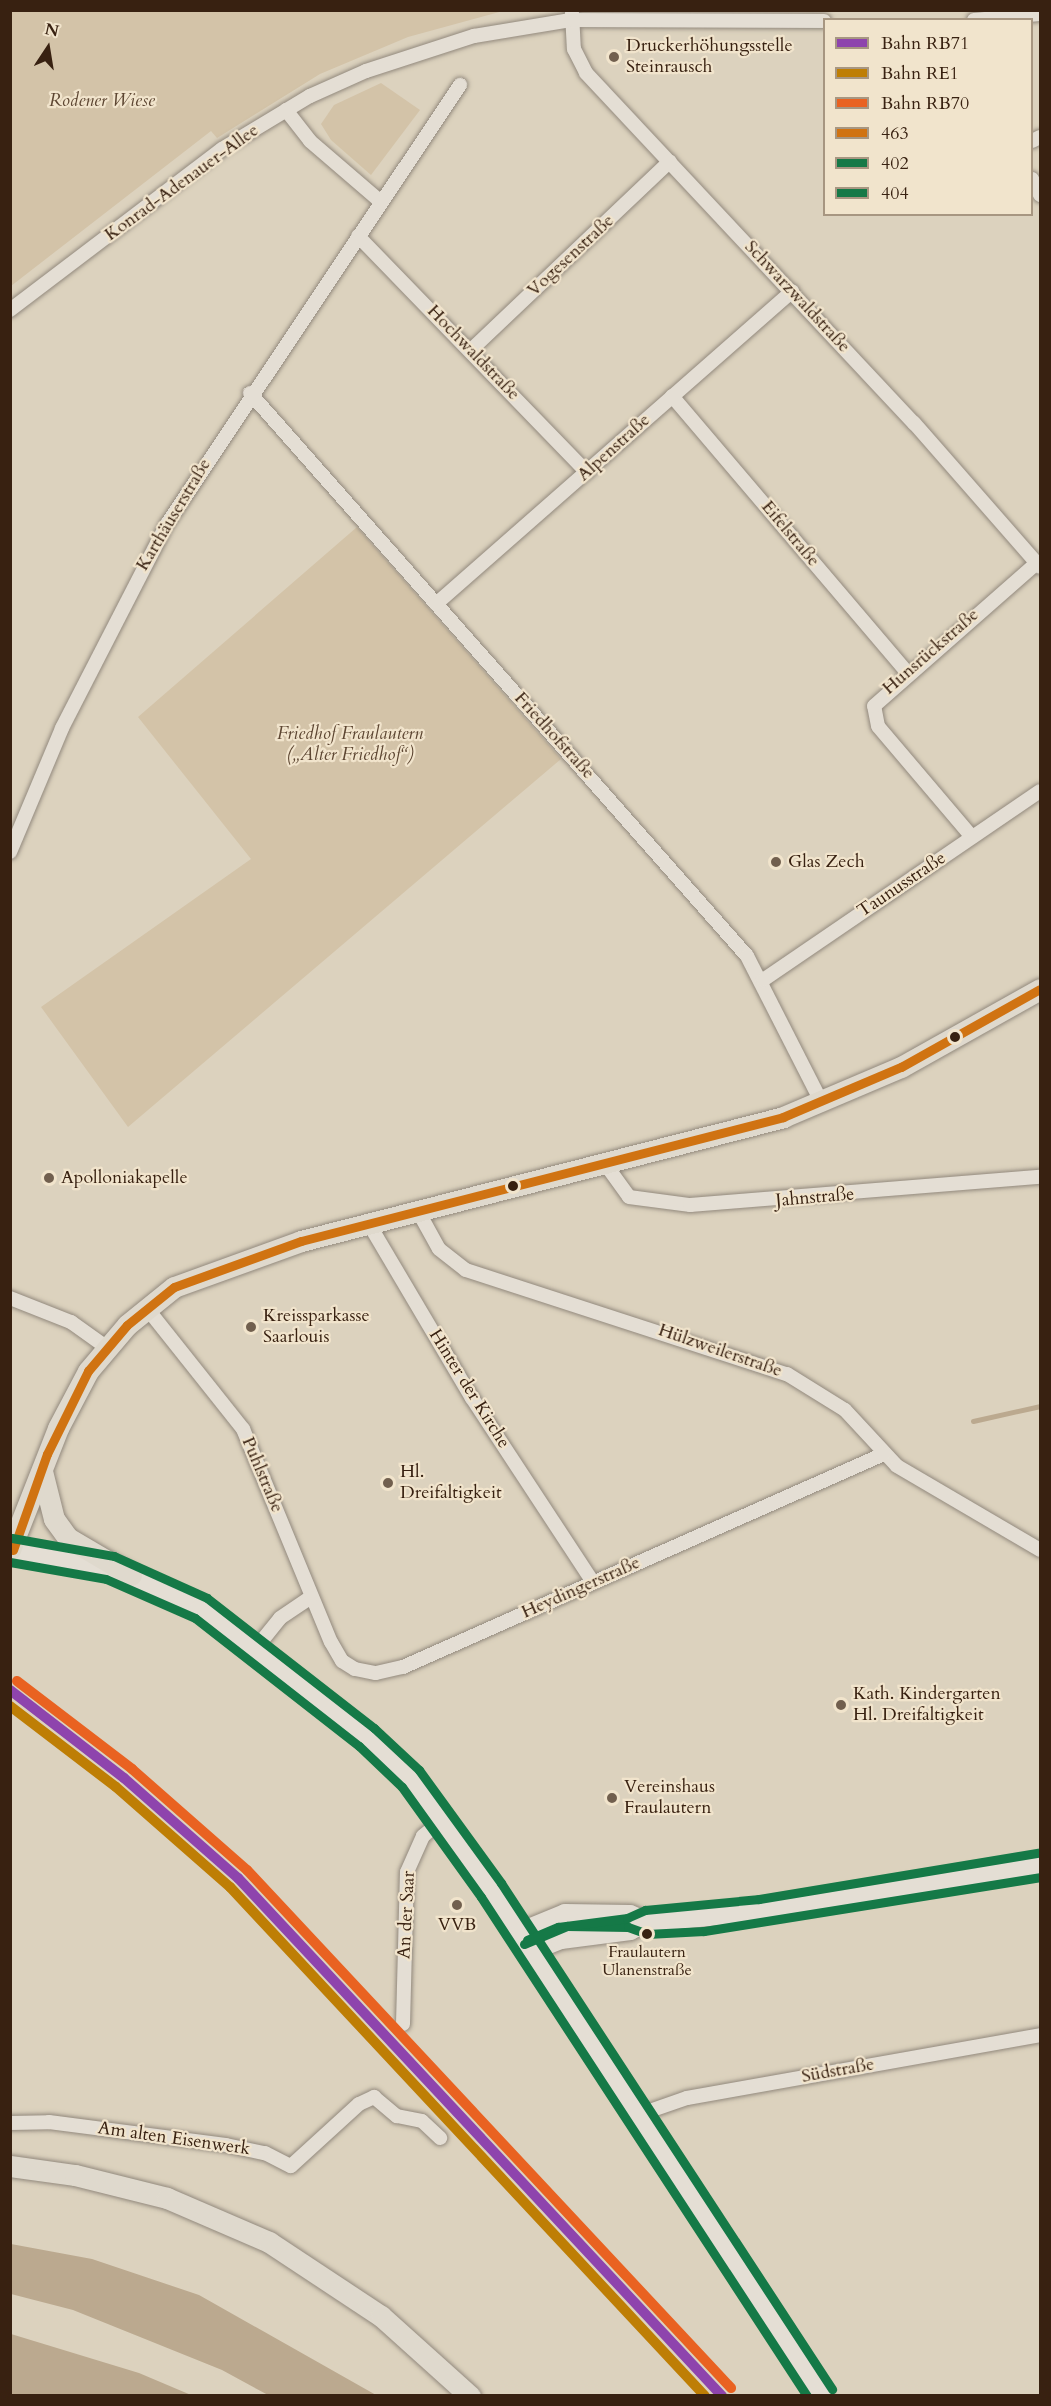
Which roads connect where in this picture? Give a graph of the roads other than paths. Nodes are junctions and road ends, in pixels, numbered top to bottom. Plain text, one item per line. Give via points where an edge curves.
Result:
1 (1041, 14) edge
2 (572, 15) edge
3 (996, 18) edge
4 (823, 21) edge
5 (460, 85) dead end
6 (286, 110) junction
7 (670, 161) junction
8 (1033, 181) edge
9 (1041, 195) edge
10 (381, 202) junction
11 (358, 236) junction
12 (792, 291) junction
13 (10, 310) edge
14 (471, 350) junction
15 (250, 393) junction
16 (672, 396) junction
17 (587, 472) junction
18 (1039, 565) edge
19 (436, 604) junction
20 (907, 672) junction
21 (1041, 791) edge
22 (972, 837) junction
23 (10, 852) edge
24 (763, 980) junction
25 (1041, 989) edge
26 (822, 1103) junction
27 (606, 1165) junction
28 (1041, 1177) edge
29 (418, 1211) junction
30 (369, 1224) junction
31 (10, 1298) edge
32 (146, 1307) junction
33 (106, 1347) junction
34 (884, 1454) junction
35 (42, 1467) junction
36 (12, 1550) edge
37 (1041, 1550) edge
38 (131, 1575) junction
39 (592, 1582) junction
40 (310, 1598) junction
41 (256, 1648) junction
42 (443, 1820) junction
43 (1041, 1865) edge
44 (647, 1922) junction
45 (519, 1933) junction
46 (531, 1951) junction
47 (403, 2024) dead end
48 (1041, 2035) edge
49 (638, 2115) junction
50 (10, 2123) edge
51 (440, 2138) dead end
52 (10, 2166) edge
53 (470, 2396) edge
54 (822, 2396) edge

1 - 3 street
2 - 4 street, Konrad-Adenauer-Allee
2 - 6 street, Konrad-Adenauer-Allee via 474,36 418,53
2 - 7 street, Schwarzwaldstraße via 574,49 586,73
5 - 10 street, Karthäuserstraße
6 - 10 street via 310,141
6 - 13 street, Konrad-Adenauer-Allee via 222,149
7 - 12 street, Schwarzwaldstraße
7 - 14 street, Vogesenstraße
8 - 9 street
10 - 11 street, Karthäuserstraße
11 - 14 street, Hochwaldstraße
11 - 15 street, Karthäuserstraße
12 - 16 street, Alpenstraße
12 - 18 street, Schwarzwaldstraße
14 - 17 street, Hochwaldstraße
15 - 19 street, Friedhofstraße
15 - 23 street, Karthäuserstraße via 167,524 105,639
16 - 17 street, Alpenstraße
16 - 20 street, Eifelstraße
17 - 19 street, Alpenstraße
18 - 20 street, Hunsrückstraße
19 - 24 street, Friedhofstraße via 669,864
20 - 22 street, Hunsrückstraße via 877,699 873,713
21 - 22 street, Taunusstraße
22 - 24 street, Taunusstraße
24 - 26 street, Friedhofstraße
25 - 26 main road
26 - 27 main road
27 - 28 street, Jahnstraße via 629,1197 690,1205
27 - 29 main road
29 - 30 main road
29 - 34 street, Hülzweilerstraße via 439,1249 466,1270 787,1374 844,1410
30 - 32 main road via 230,1263 174,1287
30 - 39 street, Hinter der Kirche via 472,1398
31 - 33 street via 72,1322
32 - 33 main road
32 - 40 street, Puhlstraße via 243,1430
33 - 35 main road via 74,1395
34 - 37 street, Hülzweilerstraße
34 - 39 street, Heydingerstraße
35 - 36 main road
35 - 38 main road via 42,1487 54,1519 68,1538
36 - 38 street
38 - 41 street via 201,1608
39 - 40 street, Heydingerstraße via 403,1667 376,1673 342,1661
40 - 41 street via 280,1618
41 - 42 street via 386,1754
42 - 45 street
42 - 47 street, An der Saar via 423,1836 407,1872
43 - 44 street via 761,1911
44 - 45 street via 630,1915 566,1914
44 - 46 street via 630,1930 561,1939
45 - 46 street
46 - 49 street
48 - 49 street, Südstraße via 687,2098
49 - 54 street
50 - 51 street, Am alten Eisenwerk via 49,2122 226,2145 265,2153 291,2166 359,2104 374,2097 397,2116 422,2121
52 - 53 main road via 147,2193 269,2242 381,2316

